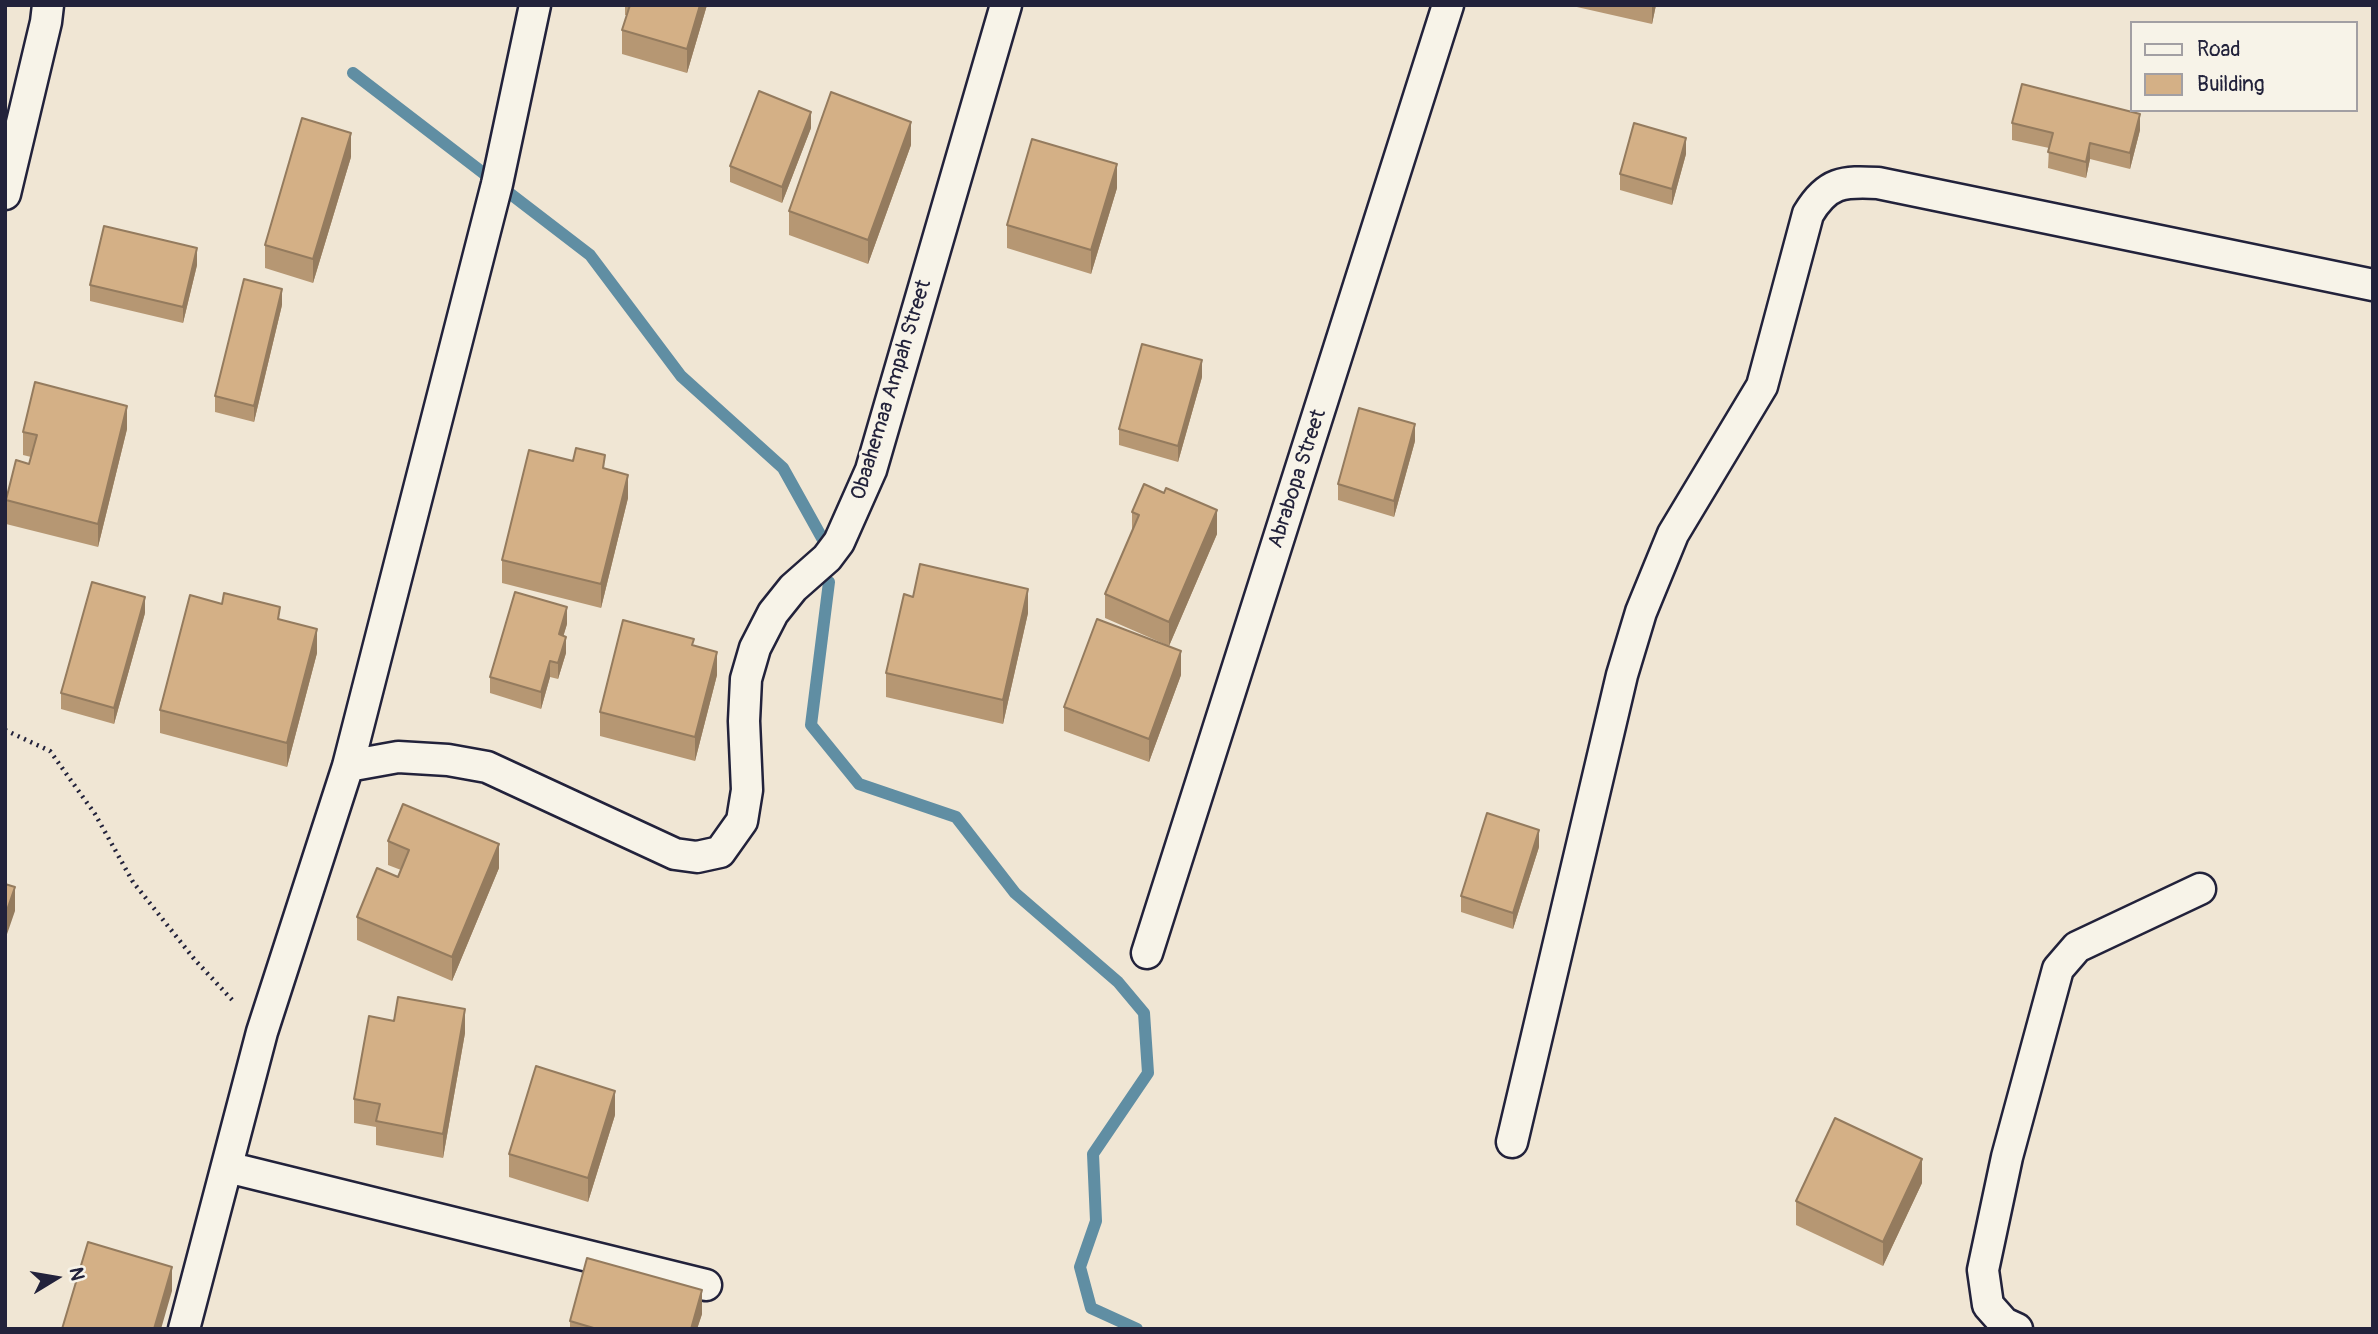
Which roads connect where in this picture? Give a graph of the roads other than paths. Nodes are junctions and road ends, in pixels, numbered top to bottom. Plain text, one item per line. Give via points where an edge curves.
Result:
1 (48, 5) edge
2 (535, 5) edge
3 (1006, 5) edge
4 (1448, 5) edge
5 (5, 194) edge
6 (2373, 285) edge
7 (348, 766) junction
8 (2200, 889) dead end
9 (1147, 953) dead end
10 (1512, 1142) dead end
11 (227, 1167) junction
12 (706, 1285) dead end
13 (184, 1329) edge
14 (2017, 1329) edge

1 - 5 street
2 - 7 street via 497,184
3 - 7 street, Obaahemaa Ampah Street via 871,470 839,542 793,587 755,648 746,679 746,800 742,821 720,852 697,857 674,854 487,767 398,757
4 - 9 street, Abrabopa Street
6 - 10 street via 1878,183 1853,182 1819,195 1808,214 1762,386 1673,534 1641,612 1622,675
7 - 11 street via 262,1032
8 - 14 street via 2077,947 2058,969 2007,1157 1983,1270 1988,1305 2004,1324
11 - 12 street
11 - 13 street

